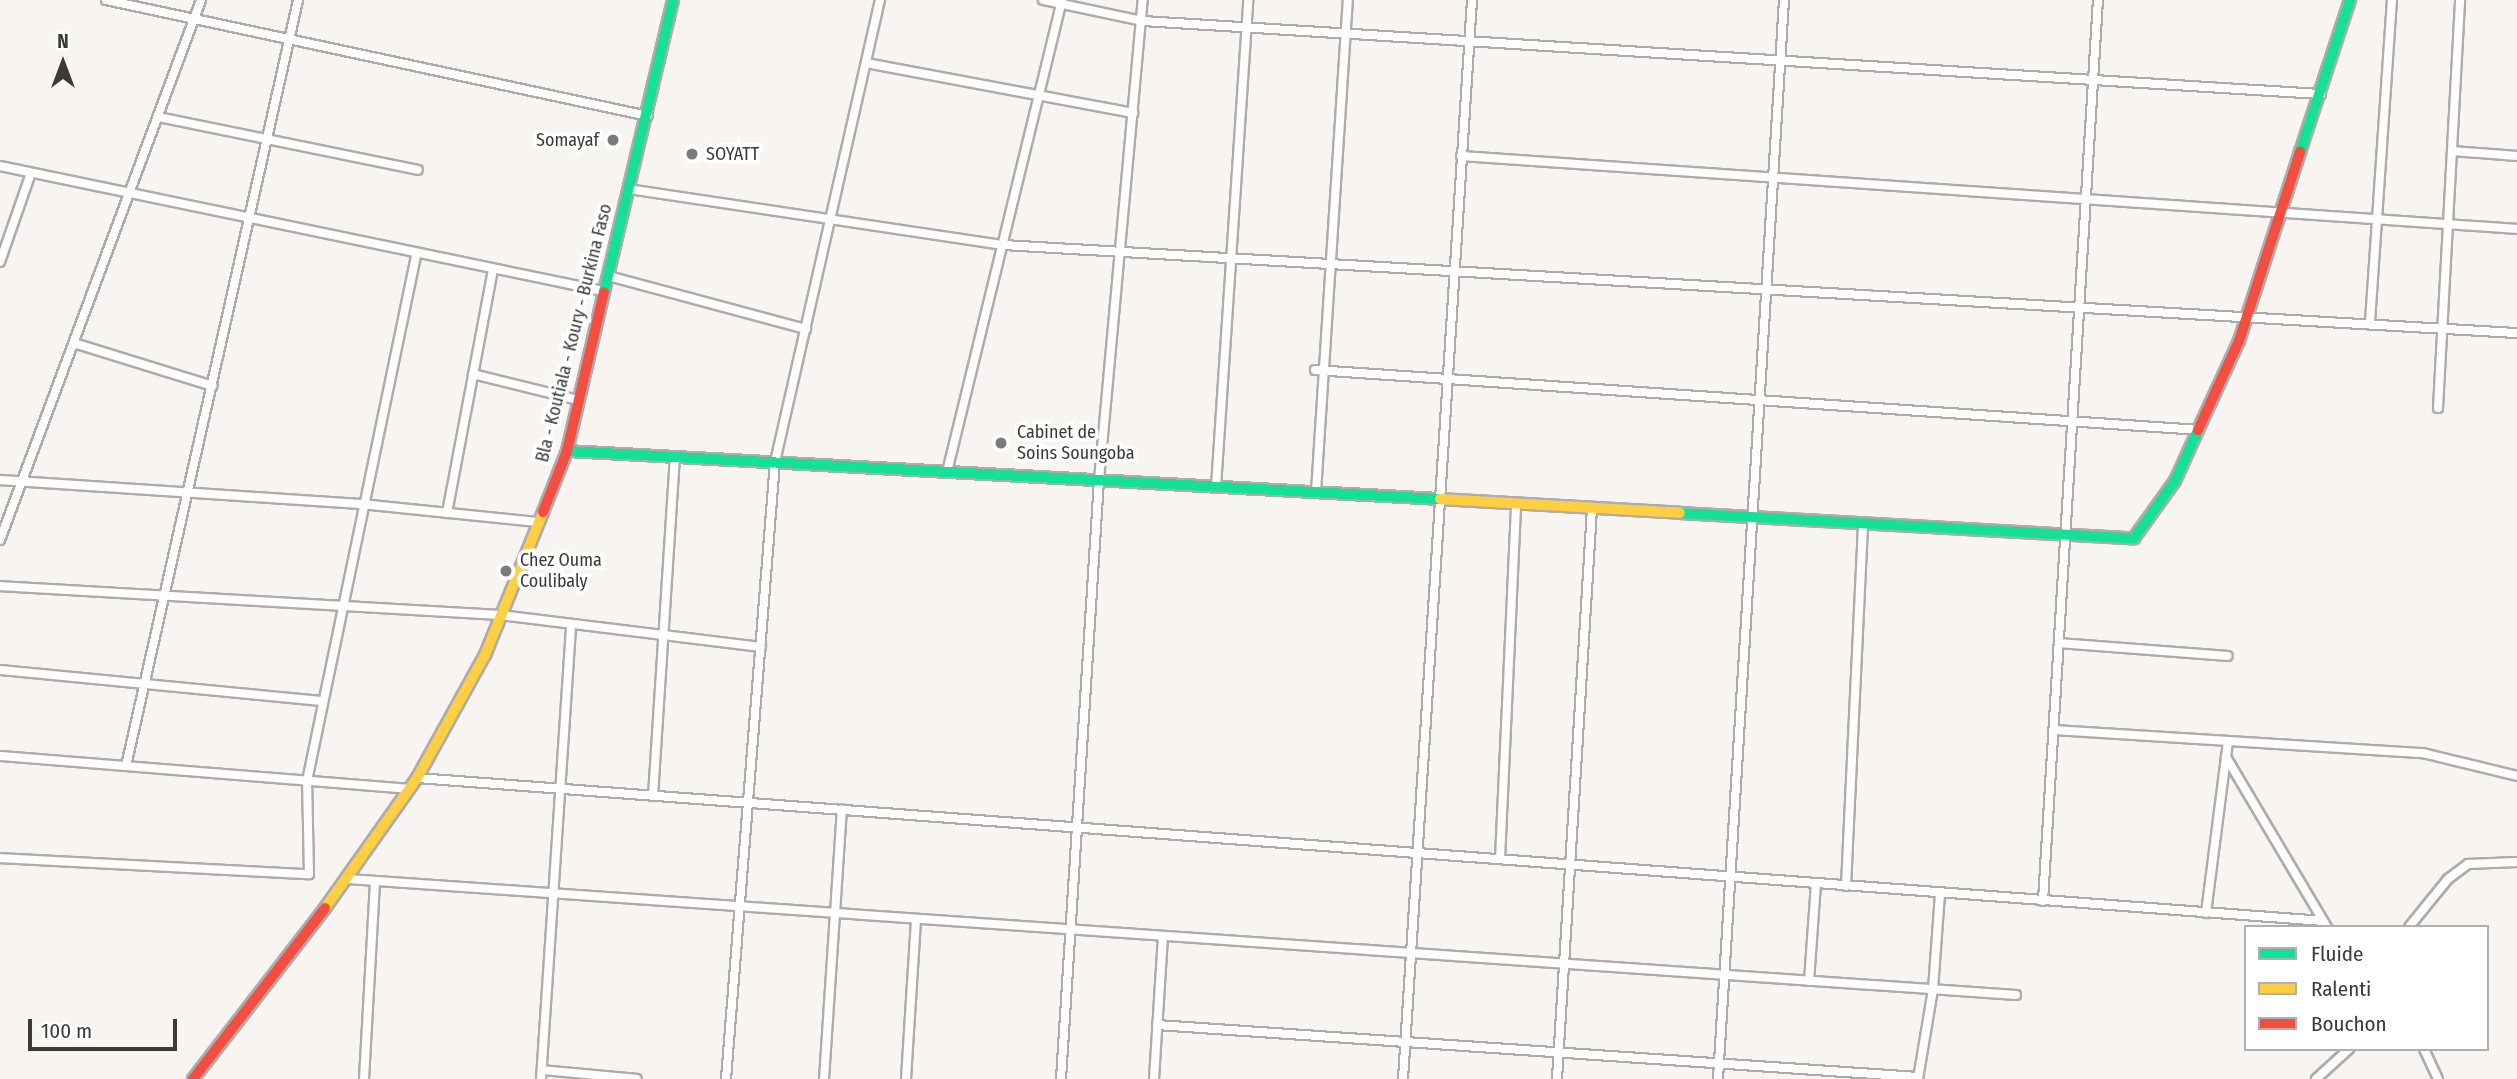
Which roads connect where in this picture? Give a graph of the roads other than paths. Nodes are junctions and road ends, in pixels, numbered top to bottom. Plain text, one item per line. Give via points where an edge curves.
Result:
1 (106, 0) edge
2 (201, 0) edge
3 (298, 0) edge
4 (673, 0) edge
5 (880, 0) edge
6 (1043, 0) edge
7 (1143, 0) edge
8 (1248, 0) edge
9 (1348, 0) edge
10 (1472, 0) edge
11 (1784, 0) edge
12 (2098, 0) edge
13 (2350, 0) edge
14 (2392, 0) edge
15 (2460, 0) edge
16 (1062, 2) edge
17 (193, 21) junction
18 (1143, 21) junction
19 (1247, 27) junction
20 (1345, 33) junction
21 (289, 41) junction
22 (1469, 41) junction
23 (1779, 61) junction
24 (866, 63) junction
25 (2095, 80) junction
26 (2321, 94) junction
27 (1039, 96) junction
28 (1133, 113) junction
29 (648, 116) junction
30 (158, 117) junction
31 (267, 139) junction
32 (2452, 151) junction
33 (1461, 156) junction
34 (2517, 156) edge
35 (0, 166) edge
36 (418, 170) dead end
37 (31, 173) junction
38 (1770, 177) junction
39 (628, 190) junction
40 (129, 194) junction
41 (2088, 199) junction
42 (2283, 212) junction
43 (830, 219) junction
44 (2378, 219) junction
45 (249, 221) junction
46 (2448, 224) junction
47 (2517, 229) edge
48 (1003, 245) junction
49 (1118, 251) junction
50 (416, 256) junction
51 (1231, 257) junction
52 (0, 262) edge
53 (1331, 262) junction
54 (1454, 269) junction
55 (493, 270) junction
56 (608, 276) junction
57 (1765, 286) junction
58 (603, 291) junction
59 (2081, 304) junction
60 (2248, 314) junction
61 (2370, 322) junction
62 (2443, 328) junction
63 (806, 329) junction
64 (2517, 333) edge
65 (74, 343) junction
66 (1319, 370) junction
67 (473, 374) junction
68 (1447, 379) junction
69 (213, 386) junction
70 (578, 400) junction
71 (1758, 401) junction
72 (2438, 408) dead end
73 (2074, 422) junction
74 (2199, 430) junction
75 (567, 451) junction
76 (675, 457) junction
77 (775, 463) junction
78 (947, 472) junction
79 (0, 480) edge
80 (1100, 480) junction
81 (22, 482) junction
82 (1216, 487) junction
83 (1316, 492) junction
84 (189, 493) junction
85 (1439, 499) junction
86 (360, 504) junction
87 (1516, 504) junction
88 (1592, 508) junction
89 (447, 513) junction
90 (1749, 517) junction
91 (538, 522) junction
92 (1863, 523) junction
93 (2066, 534) junction
94 (0, 540) edge
95 (0, 586) edge
96 (167, 596) junction
97 (341, 606) junction
98 (500, 615) junction
99 (571, 624) junction
100 (663, 635) junction
101 (2059, 643) junction
102 (761, 647) junction
103 (2227, 656) dead end
104 (0, 670) edge
105 (147, 684) junction
106 (323, 701) junction
107 (2054, 730) junction
108 (2228, 741) junction
109 (0, 756) edge
110 (2226, 757) junction
111 (126, 766) junction
112 (2517, 776) edge
113 (417, 778) junction
114 (307, 781) junction
115 (410, 789) junction
116 (560, 789) junction
117 (653, 796) junction
118 (748, 803) junction
119 (842, 810) junction
120 (1073, 827) junction
121 (1417, 853) junction
122 (0, 858) edge
123 (1500, 859) junction
124 (2517, 862) edge
125 (1571, 865) junction
126 (1730, 877) junction
127 (348, 879) junction
128 (375, 882) junction
129 (1816, 883) junction
130 (1846, 886) junction
131 (1940, 893) junction
132 (553, 896) junction
133 (2043, 901) junction
134 (740, 909) junction
135 (2206, 913) junction
136 (835, 915) junction
137 (916, 921) junction
138 (2325, 924) edge
139 (2411, 925) edge
140 (1068, 931) junction
141 (1163, 937) junction
142 (1410, 954) junction
143 (1564, 965) junction
144 (1725, 975) junction
145 (1809, 981) junction
146 (1933, 989) junction
147 (2016, 995) dead end
148 (1157, 1025) junction
149 (1405, 1043) junction
150 (2347, 1051) edge
151 (2425, 1051) edge
152 (1558, 1053) junction
153 (1719, 1063) junction
154 (542, 1074) edge
155 (1917, 1078) edge
156 (192, 1079) edge
157 (364, 1079) edge
158 (637, 1079) edge
159 (726, 1079) edge
160 (824, 1079) edge
161 (906, 1079) edge
162 (1061, 1079) edge
163 (1154, 1079) edge
164 (1403, 1079) edge
165 (1557, 1079) edge
166 (1718, 1079) edge
167 (2316, 1079) edge
168 (2438, 1079) edge

1 - 17 street
2 - 17 street
3 - 21 street
4 - 29 street, Bla - Koutiala - Koury - Burkina Faso
5 - 24 street
6 - 16 street
7 - 18 street
8 - 19 street
9 - 20 street
10 - 22 street
11 - 23 street
12 - 25 street
13 - 26 street
14 - 44 street
15 - 32 street
16 - 18 street
16 - 27 street
17 - 21 street
17 - 30 street
18 - 19 street
18 - 28 street
19 - 20 street
19 - 51 street
20 - 22 street
20 - 53 street
21 - 29 street
21 - 31 street
22 - 23 street
22 - 33 street
23 - 25 street
23 - 38 street
24 - 27 street
24 - 43 street
25 - 26 street
25 - 41 street
26 - 42 street
27 - 28 street
27 - 48 street
28 - 49 street
29 - 39 street, Bla - Koutiala - Koury - Burkina Faso
30 - 31 street
30 - 40 street
31 - 36 street
31 - 45 street
32 - 34 street
32 - 46 street
33 - 38 street
33 - 54 street
35 - 37 street
37 - 40 street
37 - 52 street
38 - 41 street
38 - 57 street
39 - 43 street
39 - 56 street, Bla - Koutiala - Koury - Burkina Faso
40 - 45 street
40 - 65 street
41 - 42 street
41 - 59 street
42 - 44 street
42 - 60 street
43 - 48 street
43 - 63 street
44 - 46 street
44 - 61 street
45 - 50 street
45 - 69 street
46 - 47 street
46 - 62 street
48 - 49 street
48 - 78 street
49 - 51 street
49 - 80 street
50 - 55 street
50 - 86 street
51 - 53 street
51 - 82 street
53 - 54 street
53 - 66 street
54 - 57 street
54 - 68 street
55 - 58 street
55 - 67 street
56 - 58 street, Bla - Koutiala - Koury - Burkina Faso
56 - 63 street
57 - 59 street
57 - 71 street
58 - 70 street, Bla - Koutiala - Koury - Burkina Faso
59 - 60 street
59 - 73 street
60 - 61 street
60 - 74 street
61 - 62 street
62 - 64 street
62 - 72 street
63 - 77 street
65 - 69 street
65 - 81 street
66 - 68 street
66 - 83 street
67 - 70 street
67 - 89 street
68 - 71 street
68 - 85 street
69 - 84 street
70 - 75 street, Bla - Koutiala - Koury - Burkina Faso
71 - 73 street
71 - 90 street
73 - 74 street
73 - 93 street
74 - 93 street via 2175,481 2134,538
75 - 76 street
75 - 91 street, Bla - Koutiala - Koury - Burkina Faso
76 - 77 street
76 - 100 street
77 - 78 street
77 - 102 street
78 - 80 street
79 - 81 street
80 - 82 street
80 - 120 street
81 - 84 street
81 - 94 street
82 - 83 street
83 - 85 street
84 - 86 street
84 - 96 street
85 - 87 street
85 - 121 street
86 - 89 street
86 - 97 street
87 - 88 street
87 - 123 street
88 - 90 street
88 - 125 street
89 - 91 street
90 - 92 street
90 - 126 street
91 - 98 street, Bla - Koutiala - Koury - Burkina Faso
92 - 93 street
92 - 130 street
93 - 101 street
95 - 96 street
96 - 97 street
96 - 105 street
97 - 98 street
97 - 106 street
98 - 99 street
98 - 113 street, Bla - Koutiala - Koury - Burkina Faso via 485,655
99 - 100 street
99 - 116 street
100 - 102 street
100 - 117 street
101 - 103 street
101 - 107 street
102 - 118 street
104 - 105 street
105 - 106 street
105 - 111 street
106 - 114 street
107 - 108 street
107 - 133 street
108 - 110 street
108 - 112 street via 2423,753
109 - 111 street
110 - 135 street
110 - 138 street
111 - 114 street
113 - 115 street, Bla - Koutiala - Koury - Burkina Faso
113 - 116 street
114 - 115 street
114 - 122 street via 309,874
115 - 127 street, Bla - Koutiala - Koury - Burkina Faso
116 - 117 street
116 - 132 street
117 - 118 street
118 - 119 street
118 - 134 street
119 - 120 street
119 - 136 street
120 - 121 street
120 - 140 street
121 - 123 street
121 - 142 street
123 - 125 street
124 - 139 street via 2468,864 2448,879
125 - 126 street
125 - 143 street
126 - 129 street
126 - 144 street
127 - 128 street
127 - 156 street, Bla - Koutiala - Koury - Burkina Faso
128 - 132 street
128 - 157 street
129 - 130 street
129 - 145 street
130 - 131 street
131 - 133 street
131 - 146 street
132 - 134 street
132 - 154 street
133 - 135 street
134 - 136 street
134 - 159 street
135 - 138 street
136 - 137 street
136 - 160 street
137 - 140 street
137 - 161 street
140 - 141 street
140 - 162 street
141 - 142 street
141 - 148 street
142 - 143 street
142 - 149 street
143 - 144 street
143 - 152 street
144 - 145 street
144 - 153 street
145 - 146 street
146 - 147 street
146 - 155 street
148 - 149 street
148 - 163 street
149 - 152 street
149 - 164 street
150 - 167 street
151 - 168 street
152 - 153 street
152 - 165 street
153 - 155 street
153 - 166 street
154 - 158 street

